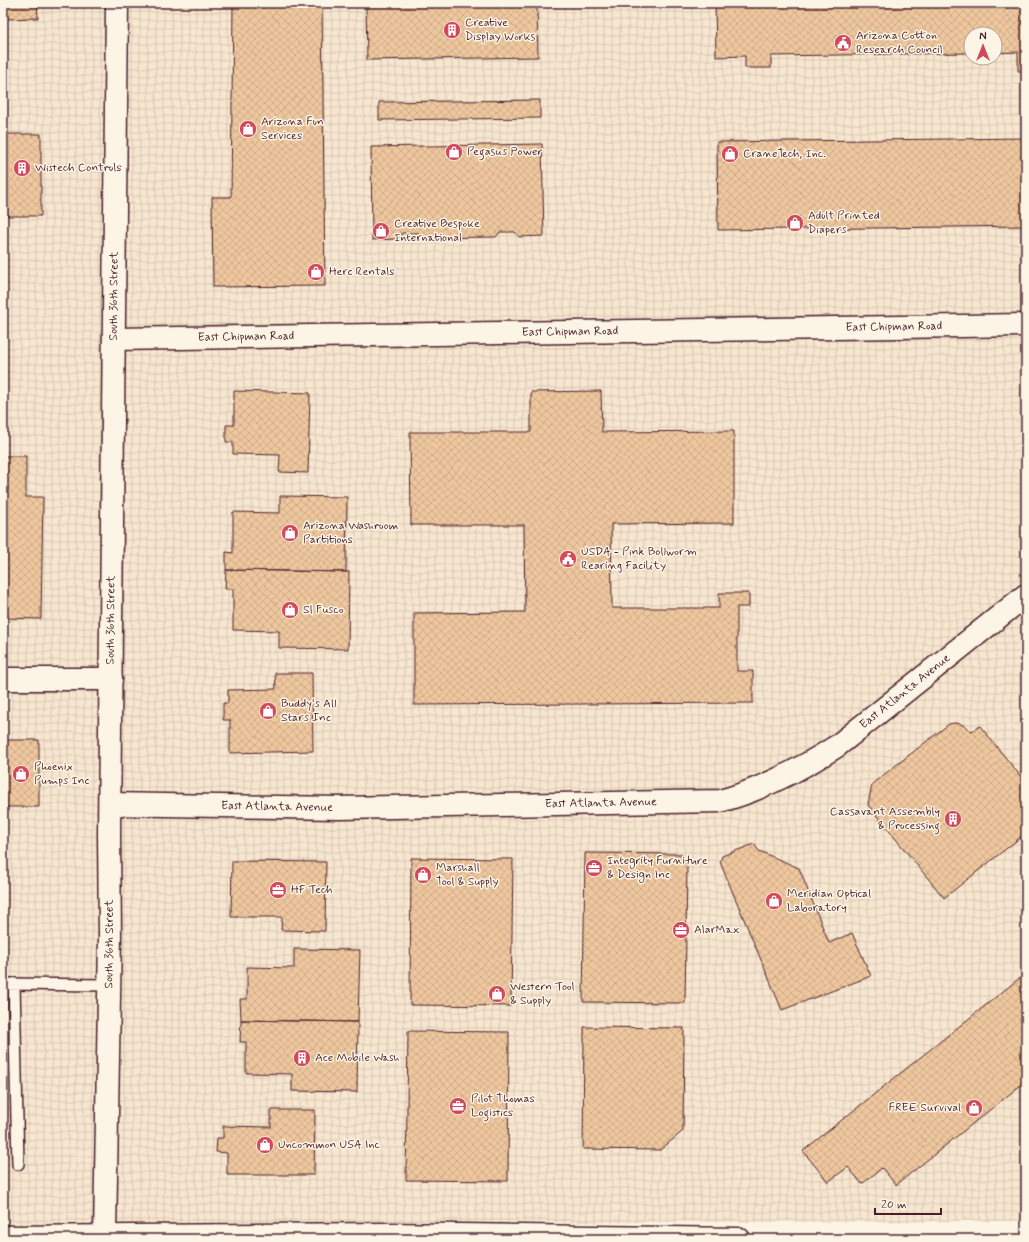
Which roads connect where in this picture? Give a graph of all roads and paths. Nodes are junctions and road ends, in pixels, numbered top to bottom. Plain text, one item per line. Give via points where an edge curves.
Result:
1 (118, 3) edge
2 (1026, 325) edge
3 (114, 339) junction
4 (1026, 595) edge
5 (3, 679) edge
6 (111, 679) junction
7 (110, 804) junction
8 (9, 984) edge
9 (109, 985) junction
10 (18, 1164) dead end
11 (3, 1237) edge
12 (105, 1237) junction
13 (732, 1239) edge
14 (739, 1239) edge

1 - 3 street, South 36th Street
2 - 3 street, East Chipman Road
3 - 6 street, South 36th Street
4 - 7 street, East Atlanta Avenue via 817,759 764,785 720,801 339,808
5 - 6 street
6 - 7 street, South 36th Street
7 - 9 street, South 36th Street
8 - 9 lane
8 - 10 lane
9 - 12 street, South 36th Street
11 - 12 street
12 - 13 street via 386,1234
13 - 14 street

